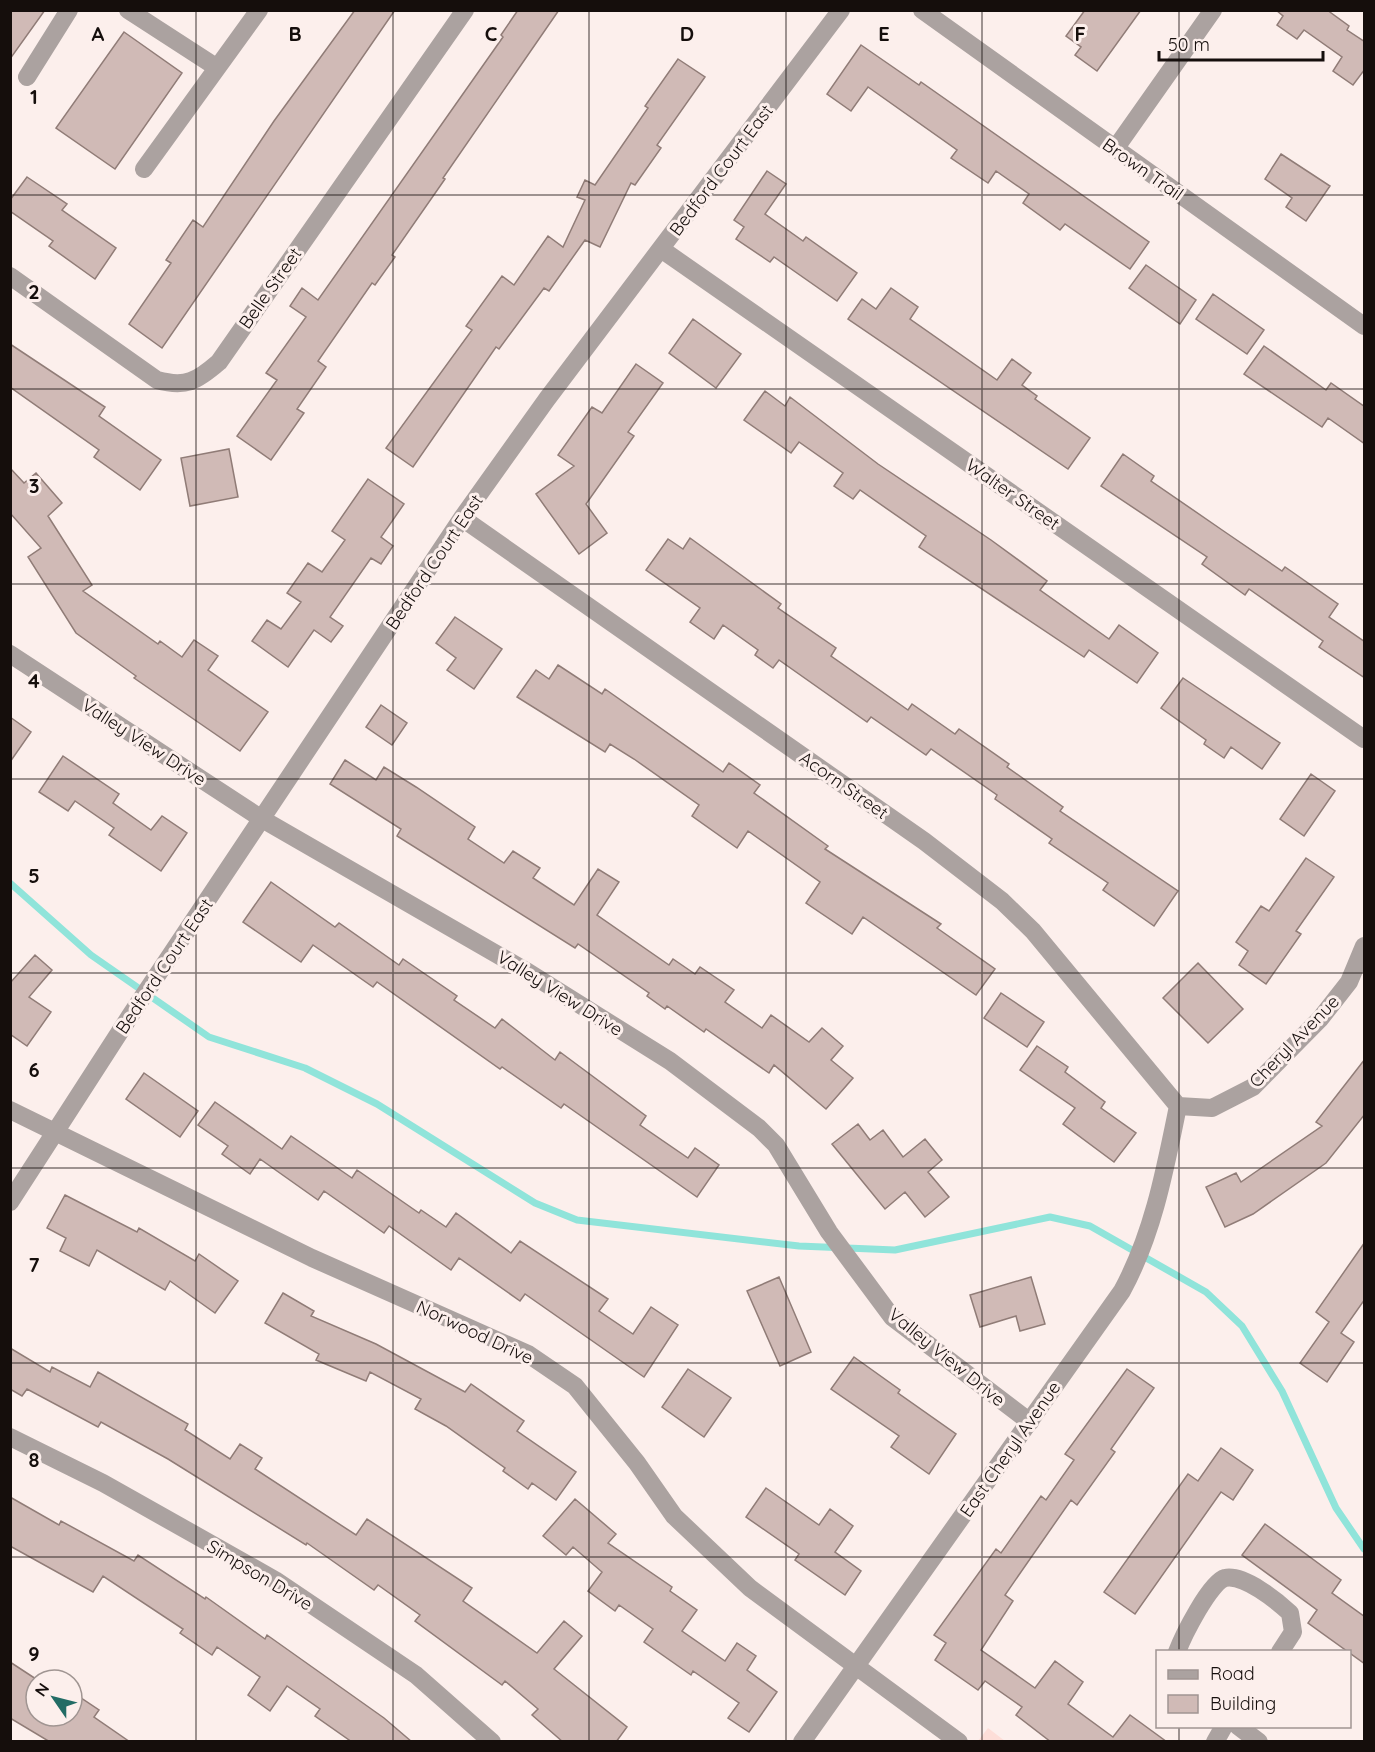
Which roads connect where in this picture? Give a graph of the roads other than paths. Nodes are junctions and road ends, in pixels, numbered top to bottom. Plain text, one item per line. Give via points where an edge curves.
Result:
1 (69, 10) edge
2 (128, 10) edge
3 (259, 10) edge
4 (465, 10) edge
5 (841, 10) edge
6 (922, 10) edge
7 (1213, 10) edge
8 (216, 67) junction
9 (27, 77) dead end
10 (1115, 149) junction
11 (144, 169) dead end
12 (661, 249) junction
13 (10, 276) edge
14 (1365, 326) edge
15 (462, 518) junction
16 (10, 654) edge
17 (1365, 739) edge
18 (262, 819) junction
19 (1365, 946) edge
20 (1178, 1106) junction
21 (10, 1110) edge
22 (53, 1133) junction
23 (10, 1202) edge
24 (1030, 1422) junction
25 (10, 1437) edge
26 (1178, 1650) edge
27 (1281, 1650) edge
28 (857, 1666) junction
29 (1223, 1728) edge
30 (1241, 1728) edge
31 (492, 1742) edge
32 (802, 1742) edge
33 (959, 1742) edge
34 (1215, 1742) edge
35 (1259, 1742) edge

1 - 9 street
2 - 8 street
3 - 8 street
4 - 13 street, Belle Street via 209,371 186,384 158,380
5 - 12 street, Bedford Court East
6 - 10 street, Brown Trail
7 - 10 street
8 - 11 street
10 - 14 street, Brown Trail
12 - 15 street, Bedford Court East
12 - 17 street, Walter Street
15 - 18 street, Bedford Court East
15 - 20 street, Acorn Street via 924,841 1002,901 1033,931
16 - 18 street, Valley View Drive
18 - 22 street, Bedford Court East
18 - 24 street, Valley View Drive via 526,971 670,1061 759,1128 776,1145 829,1232 892,1317
19 - 20 street, Cheryl Avenue via 1349,982 1320,1019 1253,1087 1212,1108
20 - 24 street, East Cheryl Avenue via 1137,1264
21 - 22 street, Norwood Drive
22 - 23 street, Bedford Court East
22 - 28 street, Norwood Drive via 312,1258 528,1354 566,1379 638,1463 674,1516 750,1588
24 - 28 street, East Cheryl Avenue
25 - 31 street, Simpson Drive via 103,1483 275,1580 416,1675
26 - 27 street via 1216,1584 1232,1578 1259,1588 1290,1612 1293,1632
28 - 32 street, East Cheryl Avenue
28 - 33 street, Norwood Drive
29 - 34 street
30 - 35 street

